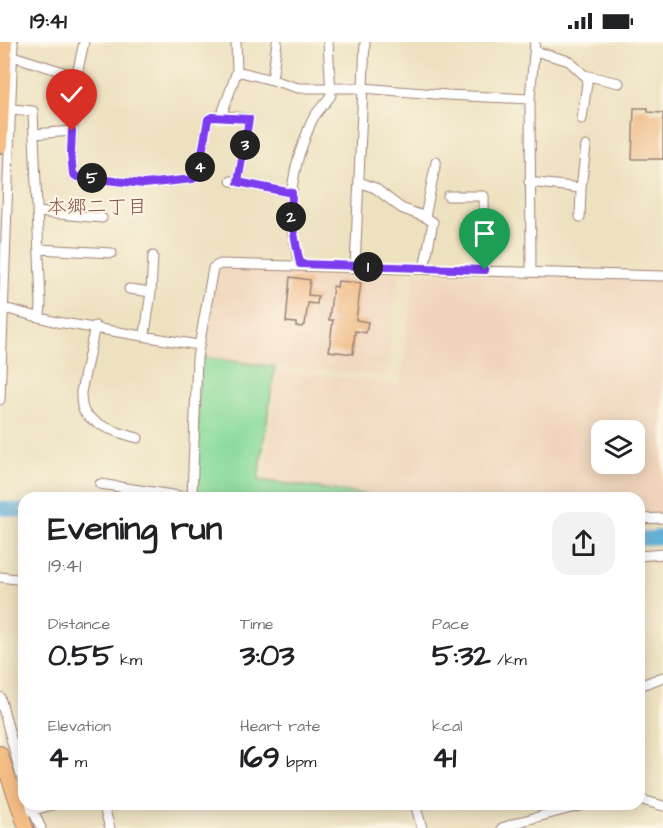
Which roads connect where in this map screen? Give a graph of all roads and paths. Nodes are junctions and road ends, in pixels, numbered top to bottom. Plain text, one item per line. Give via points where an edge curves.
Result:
1 (5, 42) edge
2 (13, 42) edge
3 (84, 42) edge
4 (236, 42) edge
5 (277, 42) edge
6 (328, 42) edge
7 (365, 42) edge
8 (535, 46) edge
9 (13, 56) junction
10 (237, 71) junction
11 (76, 76) junction
12 (588, 76) junction
13 (272, 80) junction
14 (619, 83) dead end
15 (329, 87) junction
16 (363, 88) junction
17 (530, 99) junction
18 (11, 109) junction
19 (220, 117) junction
20 (582, 119) dead end
21 (72, 131) junction
22 (34, 134) junction
23 (0, 146) edge
24 (586, 146) dead end
25 (436, 162) dead end
26 (359, 182) junction
27 (529, 182) junction
28 (581, 188) junction
29 (292, 193) junction
30 (448, 196) dead end
31 (38, 212) junction
32 (425, 217) junction
33 (580, 217) dead end
34 (102, 218) dead end
35 (39, 249) junction
36 (112, 253) dead end
37 (153, 256) dead end
38 (300, 264) junction
39 (355, 267) junction
40 (424, 268) junction
41 (485, 270) junction
42 (531, 271) junction
43 (663, 276) edge
44 (129, 288) dead end
45 (151, 292) junction
46 (2, 307) edge
47 (40, 317) junction
48 (94, 326) junction
49 (145, 334) junction
50 (198, 345) junction
51 (0, 400) edge
52 (138, 438) dead end
53 (100, 484) dead end
54 (153, 492) edge
55 (192, 492) edge
56 (663, 518) edge
57 (645, 519) edge
58 (663, 554) edge
59 (645, 556) edge
60 (0, 578) edge
61 (18, 580) edge
62 (663, 677) edge
63 (645, 684) edge
64 (0, 697) edge
65 (0, 753) edge
66 (18, 764) edge
67 (18, 791) edge
68 (645, 801) edge
69 (663, 806) edge
70 (27, 810) edge
71 (105, 810) edge
72 (417, 810) edge
73 (564, 810) edge
74 (26, 828) edge
75 (41, 828) edge
76 (110, 828) edge
77 (422, 828) edge
78 (502, 828) edge

1 - 23 highway
2 - 9 street
3 - 11 street
4 - 10 street
5 - 13 street
6 - 15 street
7 - 16 street
8 - 12 street via 569,61
8 - 17 street
9 - 11 street
9 - 18 street
10 - 13 street
10 - 19 street
11 - 21 street
12 - 14 street
12 - 20 street
13 - 15 street via 298,88
15 - 16 street
15 - 29 street via 331,95 313,117 303,142
16 - 17 street
16 - 26 street
17 - 27 street
18 - 22 street via 33,111
18 - 46 street
19 - 21 street via 208,119 198,176 152,184 77,177 73,174
19 - 29 street via 249,119 234,182
21 - 22 street
22 - 31 street
24 - 28 street
25 - 32 street
26 - 32 street via 375,188 401,208
26 - 39 street
27 - 28 street
27 - 42 street
28 - 33 street
29 - 38 street via 291,218
30 - 41 street via 484,196
31 - 34 street
31 - 35 street
32 - 40 street via 433,222
35 - 36 street
35 - 47 street
37 - 45 street
38 - 39 street
38 - 50 street via 220,264 213,268
39 - 40 street
40 - 41 street
41 - 42 street
42 - 43 street
44 - 45 street
45 - 49 street
46 - 47 street
46 - 51 street
47 - 48 street
48 - 49 street
48 - 52 street via 81,392 86,414 114,433
49 - 50 street
50 - 55 street
53 - 54 street
56 - 57 street
58 - 59 street
60 - 61 street
62 - 63 street
64 - 66 street
65 - 67 highway
68 - 69 street
70 - 74 highway
70 - 75 street
71 - 76 street
72 - 77 street
73 - 78 street

